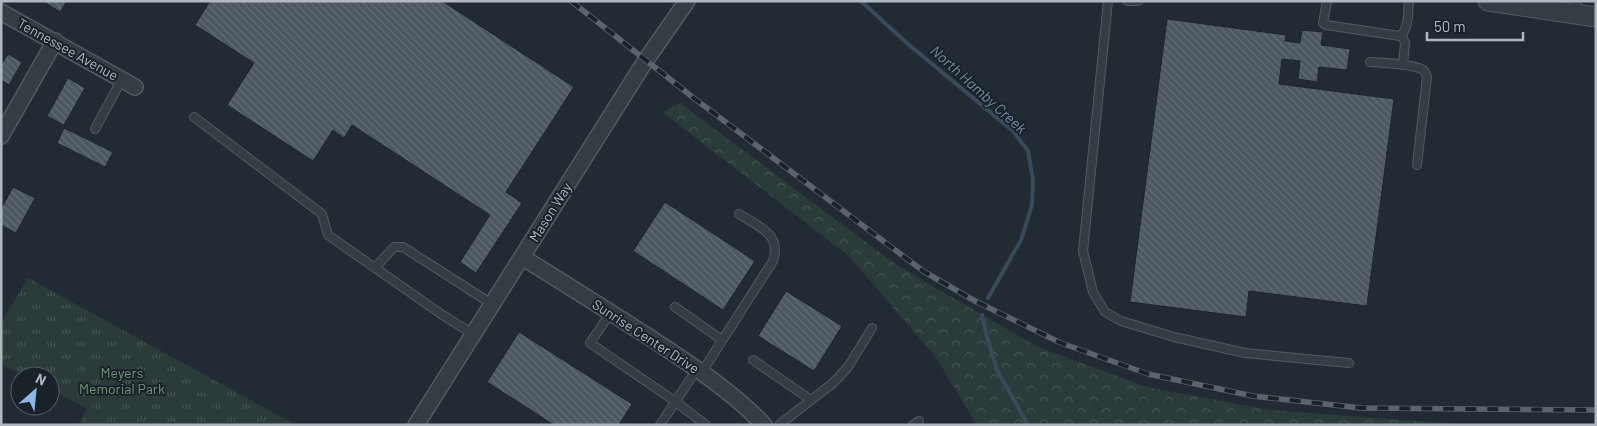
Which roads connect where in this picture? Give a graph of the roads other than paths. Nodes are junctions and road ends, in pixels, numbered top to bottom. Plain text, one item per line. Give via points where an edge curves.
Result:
1 (687, 1) edge
2 (1108, 1) edge
3 (1127, 1) edge
4 (1138, 1) edge
5 (1327, 1) edge
6 (1409, 1) edge
7 (1488, 1) edge
8 (1575, 7) edge
9 (1, 12) edge
10 (1596, 16) edge
11 (1402, 35) junction
12 (55, 42) junction
13 (1370, 62) dead end
14 (1403, 65) junction
15 (128, 83) joint
16 (194, 117) dead end
17 (95, 129) dead end
18 (1, 136) edge
19 (1417, 165) dead end
20 (739, 214) dead end
21 (522, 257) junction
22 (375, 268) junction
23 (492, 304) junction
24 (675, 307) dead end
25 (610, 312) junction
26 (872, 328) dead end
27 (473, 334) junction
28 (722, 340) junction
29 (753, 360) dead end
30 (1349, 363) dead end
31 (699, 371) junction
32 (811, 400) junction
33 (676, 402) junction
34 (416, 425) edge
35 (660, 425) edge
36 (706, 425) edge
37 (764, 425) edge
38 (779, 425) edge

1 - 21 street, Mason Way
2 - 30 lane via 1083,251 1093,292 1105,312 1121,321 1174,337 1246,353
3 - 4 lane
5 - 11 lane via 1323,23
6 - 11 lane
7 - 8 street
8 - 10 street
9 - 12 street, Tennessee Avenue
11 - 14 lane via 1405,43
12 - 15 street, Tennessee Avenue
12 - 18 street
13 - 14 lane
14 - 19 lane via 1423,70 1427,77
15 - 17 lane
16 - 22 lane via 322,214 328,235
20 - 28 lane via 769,234 776,251 773,261
21 - 23 street, Mason Way
21 - 25 street, Sunrise Center Drive
22 - 23 lane via 394,247 403,247
22 - 27 lane
23 - 27 street, Mason Way
24 - 28 lane
25 - 31 street, Sunrise Center Drive
25 - 33 lane via 590,342
26 - 32 lane via 848,367
27 - 34 street, Mason Way
28 - 31 lane
29 - 32 lane
31 - 33 lane
31 - 37 street, Sunrise Center Drive via 734,396
32 - 38 lane
33 - 35 lane
33 - 36 lane

